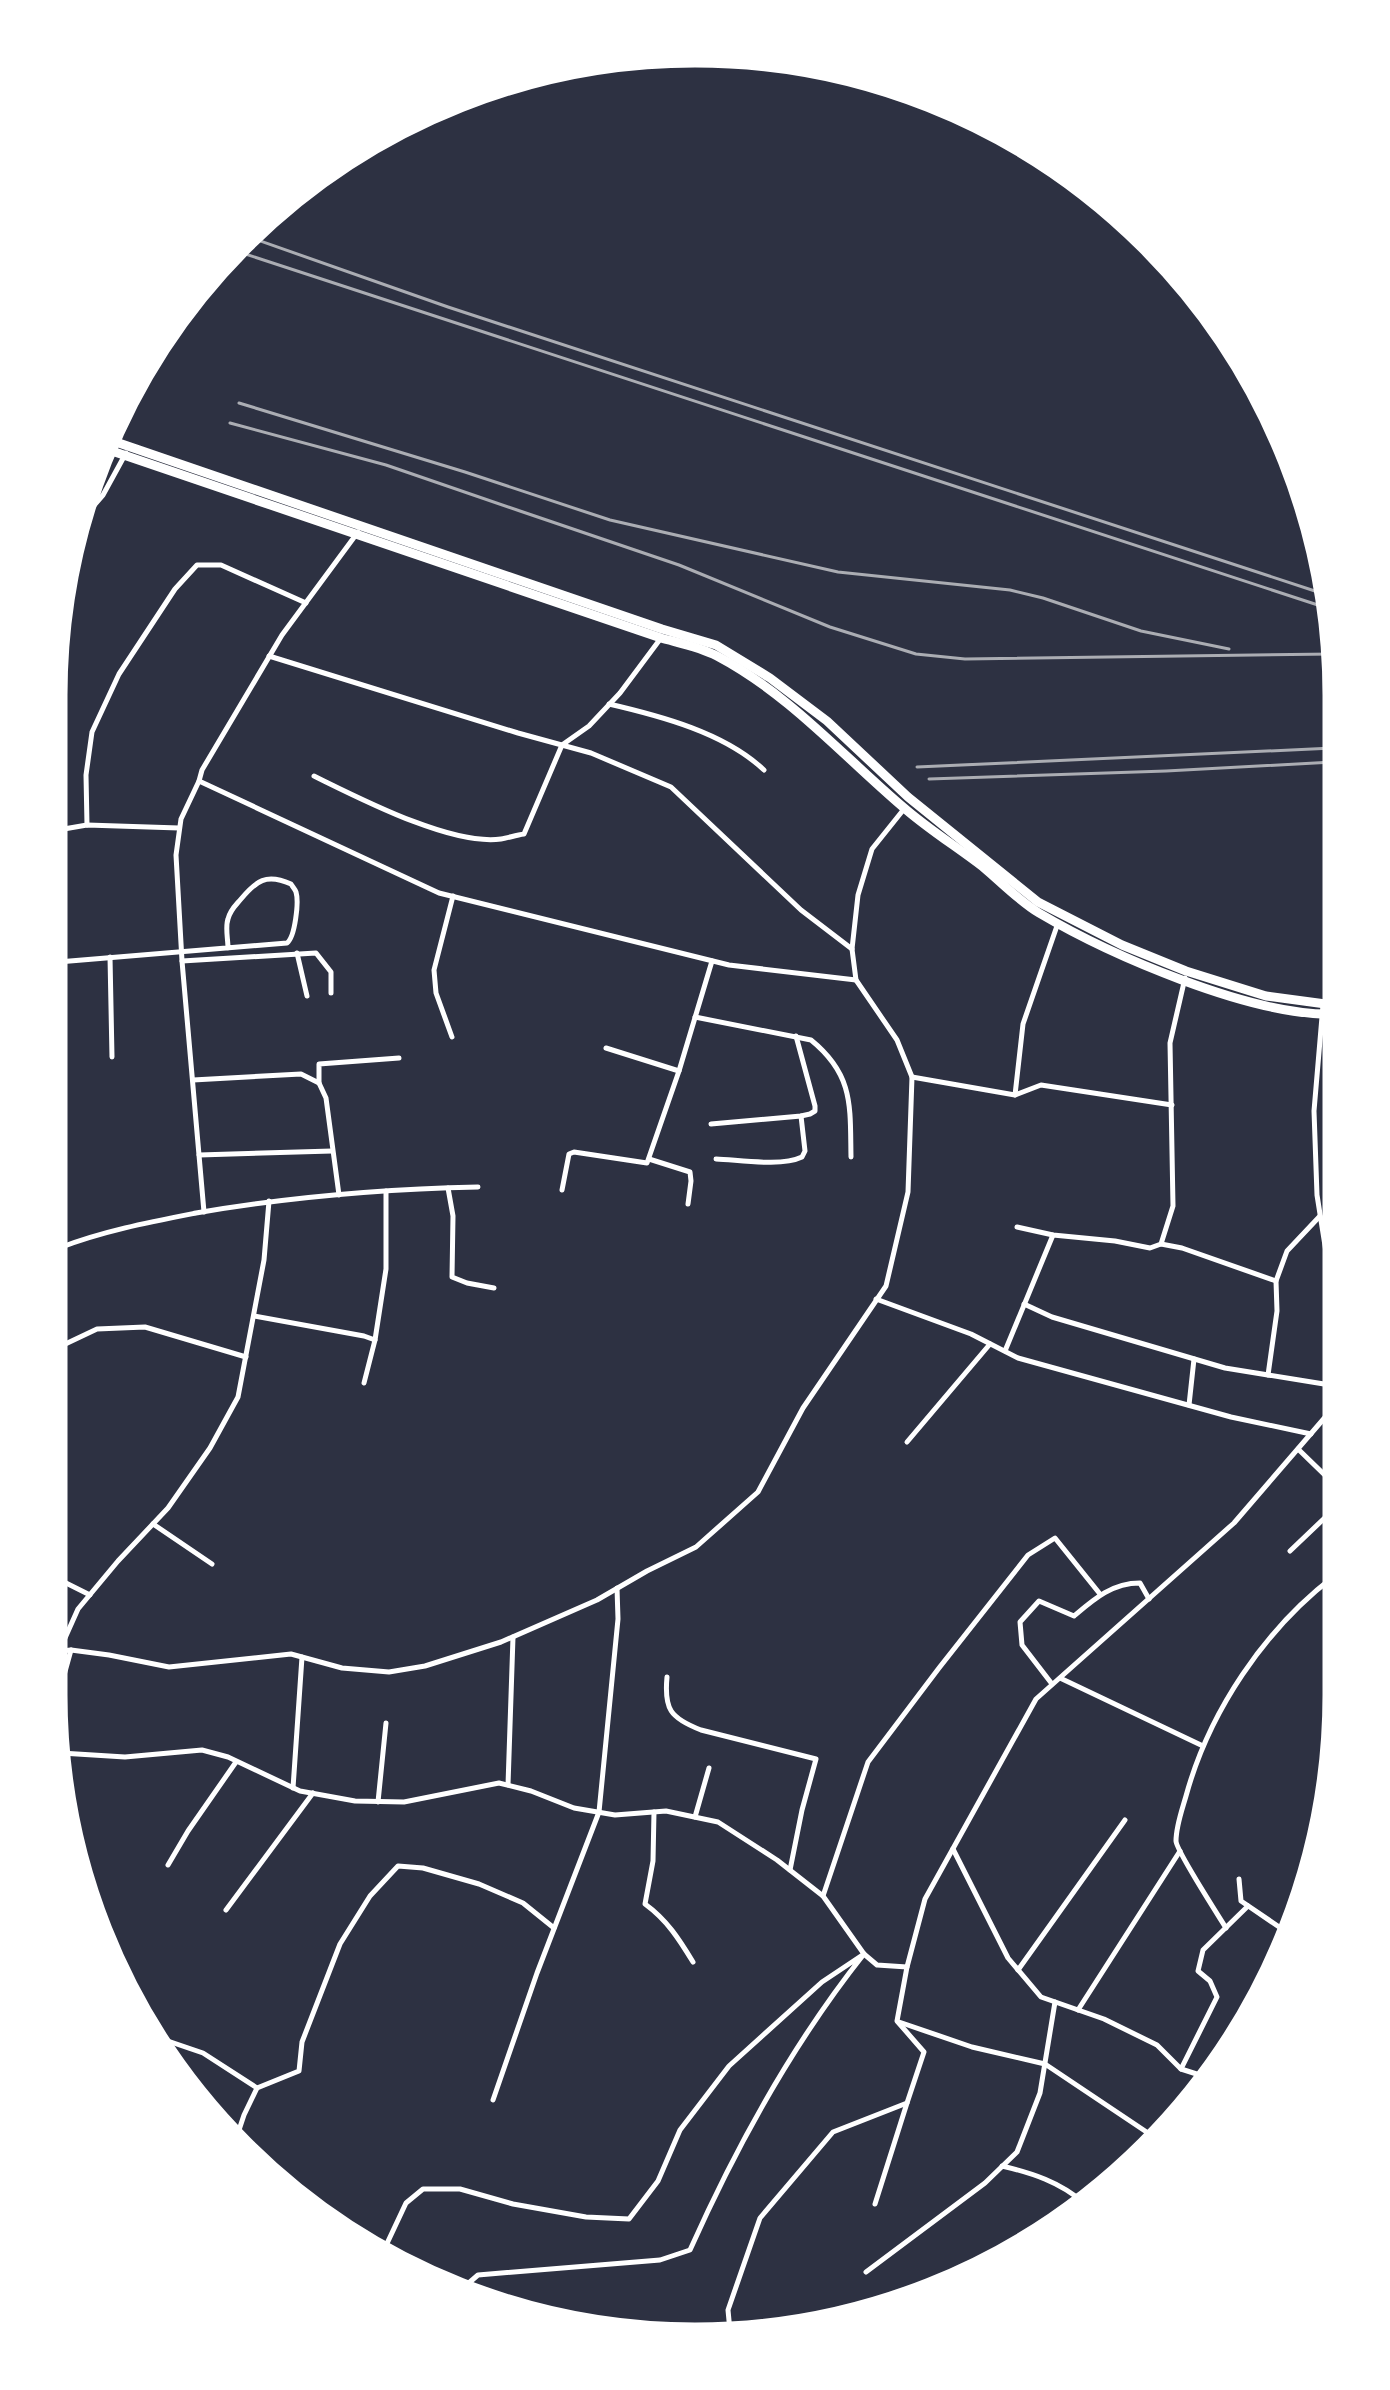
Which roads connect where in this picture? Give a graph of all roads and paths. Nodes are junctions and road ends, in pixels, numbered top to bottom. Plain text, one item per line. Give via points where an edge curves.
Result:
1 (118, 445) edge
2 (116, 450) edge
3 (127, 451) junction
4 (96, 503) edge
5 (359, 529) junction
6 (306, 603) junction
7 (661, 638) junction
8 (269, 656) junction
9 (609, 704) junction
10 (562, 745) junction
11 (764, 770) dead end
12 (314, 776) dead end
13 (200, 781) junction
14 (904, 809) junction
15 (87, 825) junction
16 (179, 828) junction
17 (66, 829) edge
18 (453, 896) junction
19 (1058, 923) junction
20 (228, 948) junction
21 (852, 949) junction
22 (181, 951) junction
23 (297, 953) junction
24 (110, 957) junction
25 (66, 961) edge
26 (182, 961) junction
27 (712, 961) junction
28 (1186, 975) junction
29 (856, 980) junction
30 (331, 993) dead end
31 (307, 996) dead end
32 (1324, 1008) edge
33 (695, 1017) junction
34 (1324, 1025) edge
35 (796, 1036) junction
36 (452, 1037) dead end
37 (606, 1048) dead end
38 (112, 1057) dead end
39 (399, 1058) dead end
40 (679, 1071) junction
41 (912, 1077) junction
42 (193, 1080) junction
43 (319, 1083) junction
44 (1015, 1095) junction
45 (1172, 1105) junction
46 (801, 1116) junction
47 (711, 1124) dead end
48 (332, 1151) junction
49 (200, 1155) junction
50 (851, 1156) dead end
51 (648, 1159) junction
52 (716, 1159) dead end
53 (478, 1187) dead end
54 (448, 1188) junction
55 (562, 1190) dead end
56 (386, 1191) junction
57 (339, 1195) junction
58 (269, 1201) junction
59 (688, 1204) dead end
60 (204, 1212) junction
61 (1320, 1216) junction
62 (1017, 1227) dead end
63 (1053, 1234) junction
64 (1324, 1241) edge
65 (1161, 1244) junction
66 (66, 1246) edge
67 (1276, 1281) junction
68 (494, 1288) dead end
69 (876, 1299) junction
70 (1024, 1304) junction
71 (254, 1316) junction
72 (375, 1340) junction
73 (66, 1344) edge
74 (990, 1344) junction
75 (1005, 1351) junction
76 (246, 1357) junction
77 (1194, 1359) junction
78 (1268, 1375) junction
79 (364, 1383) dead end
80 (1324, 1384) dead end
81 (1189, 1406) junction
82 (1324, 1419) edge
83 (1311, 1434) junction
84 (907, 1443) dead end
85 (1298, 1449) junction
86 (1324, 1474) edge
87 (1324, 1519) edge
88 (153, 1524) junction
89 (1290, 1551) dead end
90 (212, 1564) dead end
91 (66, 1583) edge
92 (1324, 1584) edge
93 (617, 1588) junction
94 (90, 1594) junction
95 (1100, 1594) junction
96 (1149, 1599) junction
97 (66, 1637) edge
98 (513, 1637) junction
99 (66, 1650) edge
100 (70, 1650) junction
101 (302, 1657) junction
102 (66, 1666) edge
103 (667, 1677) dead end
104 (1060, 1678) junction
105 (1053, 1684) junction
106 (386, 1724) dead end
107 (1203, 1746) junction
108 (69, 1753) edge
109 (236, 1761) junction
110 (709, 1768) dead end
111 (507, 1785) junction
112 (292, 1788) junction
113 (313, 1793) junction
114 (378, 1802) junction
115 (599, 1812) junction
116 (654, 1812) junction
117 (695, 1817) junction
118 (1125, 1820) dead end
119 (953, 1849) junction
120 (1180, 1851) junction
121 (168, 1864) dead end
122 (790, 1870) junction
123 (1239, 1879) dead end
124 (823, 1896) junction
125 (1248, 1906) junction
126 (226, 1910) dead end
127 (1279, 1927) edge
128 (554, 1928) junction
129 (1226, 1928) junction
130 (864, 1954) junction
131 (693, 1962) dead end
132 (908, 1967) junction
133 (1018, 1970) junction
134 (1055, 2002) junction
135 (1078, 2010) junction
136 (897, 2021) junction
137 (171, 2042) edge
138 (1045, 2064) junction
139 (1181, 2069) junction
140 (1197, 2074) edge
141 (257, 2088) junction
142 (493, 2100) dead end
143 (907, 2103) junction
144 (239, 2129) edge
145 (1147, 2132) edge
146 (1002, 2166) junction
147 (1075, 2196) edge
148 (874, 2204) dead end
149 (387, 2244) edge
150 (866, 2272) dead end
151 (470, 2282) edge
152 (729, 2323) edge

1 - 3 main road
2 - 3 main road
3 - 4 street
3 - 5 main road
5 - 6 street
5 - 7 main road
5 - 28 main road via 716,645 828,720 908,797 1038,902
6 - 8 street
6 - 15 street via 221,565 197,565 175,588 119,674 92,732 86,775
7 - 9 street
7 - 14 main road via 715,654 769,687
8 - 10 street
8 - 13 street via 202,770
9 - 10 street via 590,726
9 - 11 street via 648,713 711,736
10 - 12 street via 524,834 499,839 456,836 384,809
10 - 21 street via 671,787 801,910
13 - 16 street
13 - 18 street via 439,893
14 - 19 main road via 1036,912
14 - 21 street via 872,849 858,895
15 - 16 street
15 - 17 street
16 - 22 street via 176,855
18 - 27 street
18 - 36 street via 434,970 436,993
19 - 28 main road via 1121,954
19 - 44 street via 1023,1024
20 - 20 street via 287,943 292,939 297,893 291,884 257,881 249,888 227,921
20 - 22 street
21 - 29 street
22 - 24 street
22 - 26 street
23 - 26 street
23 - 30 street via 315,953 331,972
23 - 31 street
24 - 25 street
24 - 38 street
26 - 42 street
27 - 29 street
27 - 33 street
28 - 32 main road via 1264,1005
28 - 45 street via 1170,1043
29 - 41 street via 897,1040
33 - 35 street
33 - 40 street
34 - 61 street via 1314,1111
35 - 46 street via 815,1106 815,1111
35 - 50 street via 811,1040 826,1052 844,1078 850,1105
37 - 40 street
39 - 43 street via 319,1064
40 - 51 street
41 - 44 street
41 - 69 street via 908,1192 886,1286
42 - 43 street via 301,1074
42 - 49 street
43 - 48 street via 326,1098
44 - 45 street via 1041,1085
45 - 65 street via 1173,1206
46 - 47 street
46 - 52 street via 805,1151 802,1157 763,1161
48 - 49 street
48 - 57 street
49 - 60 street
51 - 55 street via 647,1163 569,1154
51 - 59 street via 690,1172
53 - 54 street
54 - 56 street
54 - 68 street via 453,1216 452,1276
56 - 57 street
56 - 72 street via 386,1269
57 - 58 street
58 - 60 street
58 - 71 street
60 - 66 street via 140,1224
61 - 64 street
61 - 67 street via 1287,1251
62 - 63 street
63 - 65 street via 1150,1248
63 - 70 street
65 - 67 street
67 - 78 street via 1277,1311
69 - 74 street
69 - 93 street via 803,1408 758,1492 696,1547
70 - 75 street
70 - 77 street via 1052,1317
71 - 72 street
71 - 76 street
72 - 79 street
73 - 76 street via 97,1329 144,1327
74 - 75 street
74 - 84 street
75 - 81 street
76 - 88 street via 238,1397 210,1448
77 - 78 street
77 - 81 street
78 - 80 street
81 - 83 street
82 - 83 street
83 - 85 street
85 - 86 street
85 - 96 street via 1234,1523
87 - 89 street
88 - 90 street
88 - 94 street
91 - 94 street
92 - 107 street via 1250,1663
93 - 98 street
93 - 115 street via 618,1619
94 - 97 street via 78,1609
95 - 96 street via 1124,1583 1140,1583
95 - 105 street via 1074,1616 1039,1601 1020,1622 1022,1645
95 - 124 street via 1055,1538 1028,1555 868,1762
96 - 104 street
98 - 101 street via 425,1665 389,1672 342,1668
98 - 111 street
99 - 100 street
100 - 101 street via 169,1667 291,1654
100 - 102 street
101 - 112 street
103 - 122 street via 665,1698 670,1710 684,1724 816,1759
104 - 105 street
104 - 107 street
105 - 119 street via 1036,1699
106 - 114 street
107 - 120 street via 1180,1820 1176,1843
108 - 109 street via 125,1757 202,1750
109 - 112 street
109 - 121 street
110 - 117 street
111 - 114 street via 499,1783 404,1802
111 - 115 street via 574,1808
112 - 113 street
113 - 114 street
113 - 126 street
115 - 116 street
115 - 128 street
116 - 117 street
116 - 131 street via 653,1861 645,1904 675,1933
117 - 122 street via 718,1822
118 - 133 street
119 - 132 street via 925,1899
119 - 133 street via 1008,1958
120 - 129 street
120 - 135 street
122 - 124 street
123 - 125 street via 1241,1901
124 - 130 street
125 - 127 street
125 - 129 street
128 - 141 street via 523,1903 479,1884 423,1868 398,1866 370,1896 340,1944 302,2042 299,2071
128 - 142 street
129 - 139 street via 1203,1950 1198,1971 1210,1981 1217,1996
130 - 132 street via 877,1965
130 - 149 street via 822,1982 729,2066 680,2130 658,2181 629,2219 513,2204 460,2189 423,2189 406,2203
130 - 151 street via 833,1993 778,2078 690,2250 660,2260 478,2275
132 - 136 street
133 - 134 street via 1041,1997
134 - 135 street
134 - 138 street
135 - 139 street via 1157,2045
136 - 138 street via 972,2047
136 - 143 street via 924,2052
137 - 141 street via 203,2053
138 - 145 street
138 - 146 street via 1041,2093 1017,2152
139 - 140 street
141 - 144 street
143 - 148 street
143 - 152 street via 833,2132 760,2218 728,2310
146 - 147 street via 1035,2174
146 - 150 street

